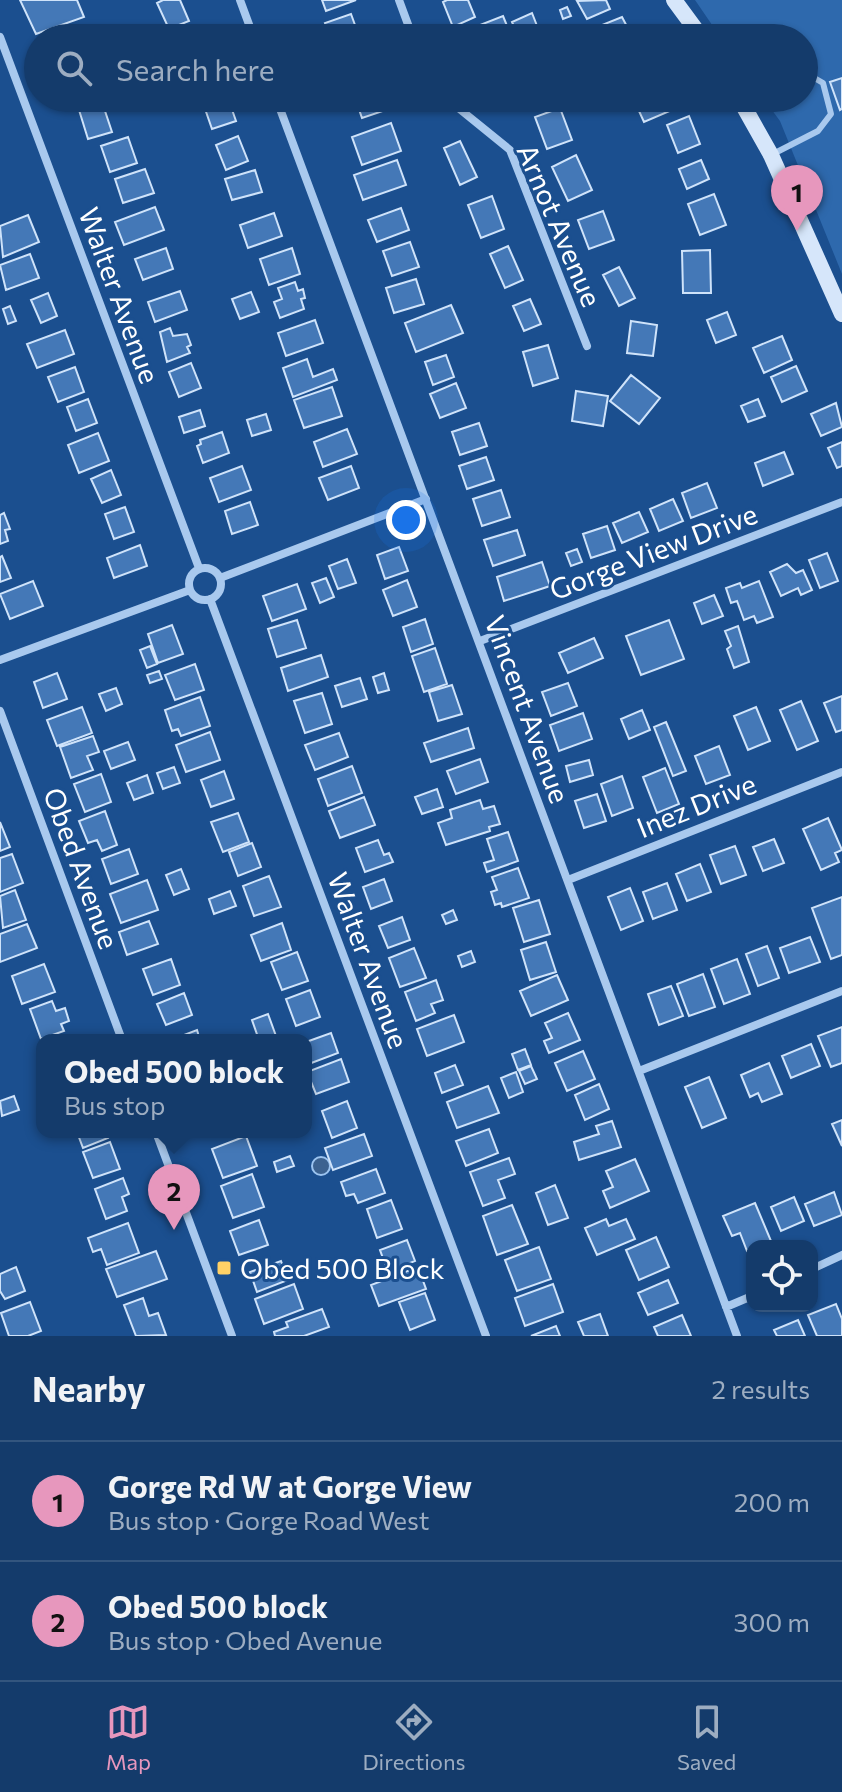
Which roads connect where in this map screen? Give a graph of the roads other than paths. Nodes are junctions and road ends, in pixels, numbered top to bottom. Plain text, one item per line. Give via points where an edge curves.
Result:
1 (240, 0) edge
2 (399, 0) edge
3 (674, 0) edge
4 (249, 24) edge
5 (408, 24) edge
6 (692, 24) edge
7 (0, 37) edge
8 (818, 80) edge
9 (24, 101) edge
10 (28, 112) edge
11 (281, 112) edge
12 (463, 112) edge
13 (748, 112) edge
14 (771, 155) junction
15 (842, 314) edge
16 (587, 346) dead end
17 (426, 499) junction
18 (842, 502) edge
19 (199, 568) junction
20 (220, 578) junction
21 (190, 590) junction
22 (210, 599) junction
23 (480, 641) junction
24 (0, 660) edge
25 (0, 711) edge
26 (842, 772) edge
27 (568, 880) junction
28 (842, 991) edge
29 (120, 1034) edge
30 (639, 1071) junction
31 (158, 1138) edge
32 (842, 1255) edge
33 (818, 1266) edge
34 (746, 1299) edge
35 (726, 1307) junction
36 (232, 1336) edge
37 (486, 1336) edge
38 (737, 1336) edge

1 - 4 street
2 - 5 street
3 - 6 main road
7 - 9 street, Walter Avenue
8 - 14 lane via 831,114 818,131
10 - 19 street, Walter Avenue
11 - 17 street, Vincent Avenue
12 - 16 street, Arnot Avenue via 510,150
13 - 14 main road
14 - 15 main road
17 - 20 street
17 - 23 street, Vincent Avenue
18 - 23 street, Gorge View Drive
19 - 20 street via 212,569
19 - 21 street via 189,577
20 - 22 street via 220,591
21 - 22 street via 198,599
21 - 24 street
22 - 37 street, Walter Avenue
23 - 27 street, Vincent Avenue
25 - 29 street, Obed Avenue
26 - 27 street, Inez Drive
27 - 30 street, Vincent Avenue
28 - 30 street
30 - 35 street, Vincent Avenue
31 - 36 street
32 - 33 street
34 - 35 street
35 - 38 street, Vincent Avenue

